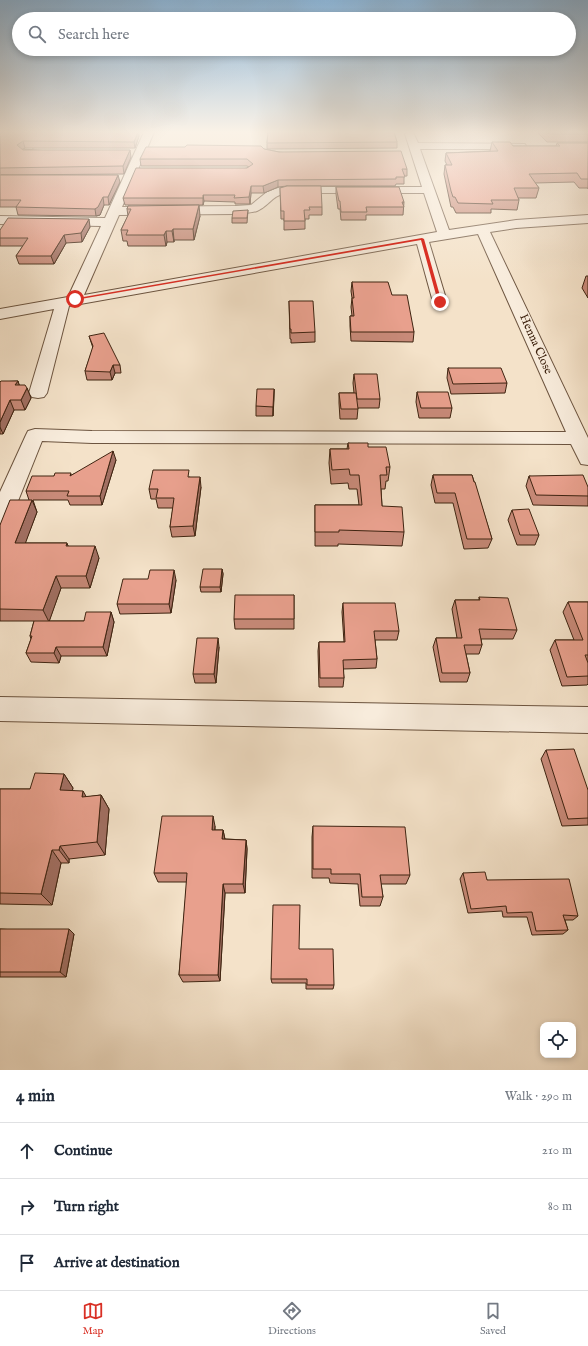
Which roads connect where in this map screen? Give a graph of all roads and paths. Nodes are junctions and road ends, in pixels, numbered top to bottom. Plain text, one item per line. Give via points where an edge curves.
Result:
1 (124, 182) edge
2 (425, 182) edge
3 (428, 190) junction
4 (111, 217) junction
5 (588, 219) edge
6 (0, 220) edge
7 (482, 230) junction
8 (444, 235) junction
9 (422, 239) junction
10 (69, 300) junction
11 (440, 302) dead end
12 (0, 314) edge
13 (38, 393) dead end
14 (578, 438) junction
15 (588, 459) edge
16 (0, 521) edge
17 (0, 709) edge
18 (588, 720) edge

1 - 4 street
2 - 3 street
3 - 4 street via 287,190 271,194 254,208
3 - 8 street
4 - 6 street
4 - 10 street
5 - 7 street via 516,224
7 - 8 street
7 - 14 street, Henna Close
8 - 9 street
9 - 10 street
9 - 11 street
10 - 12 street
10 - 13 street
14 - 15 street, Henna Close
14 - 16 street via 35,435
17 - 18 street

